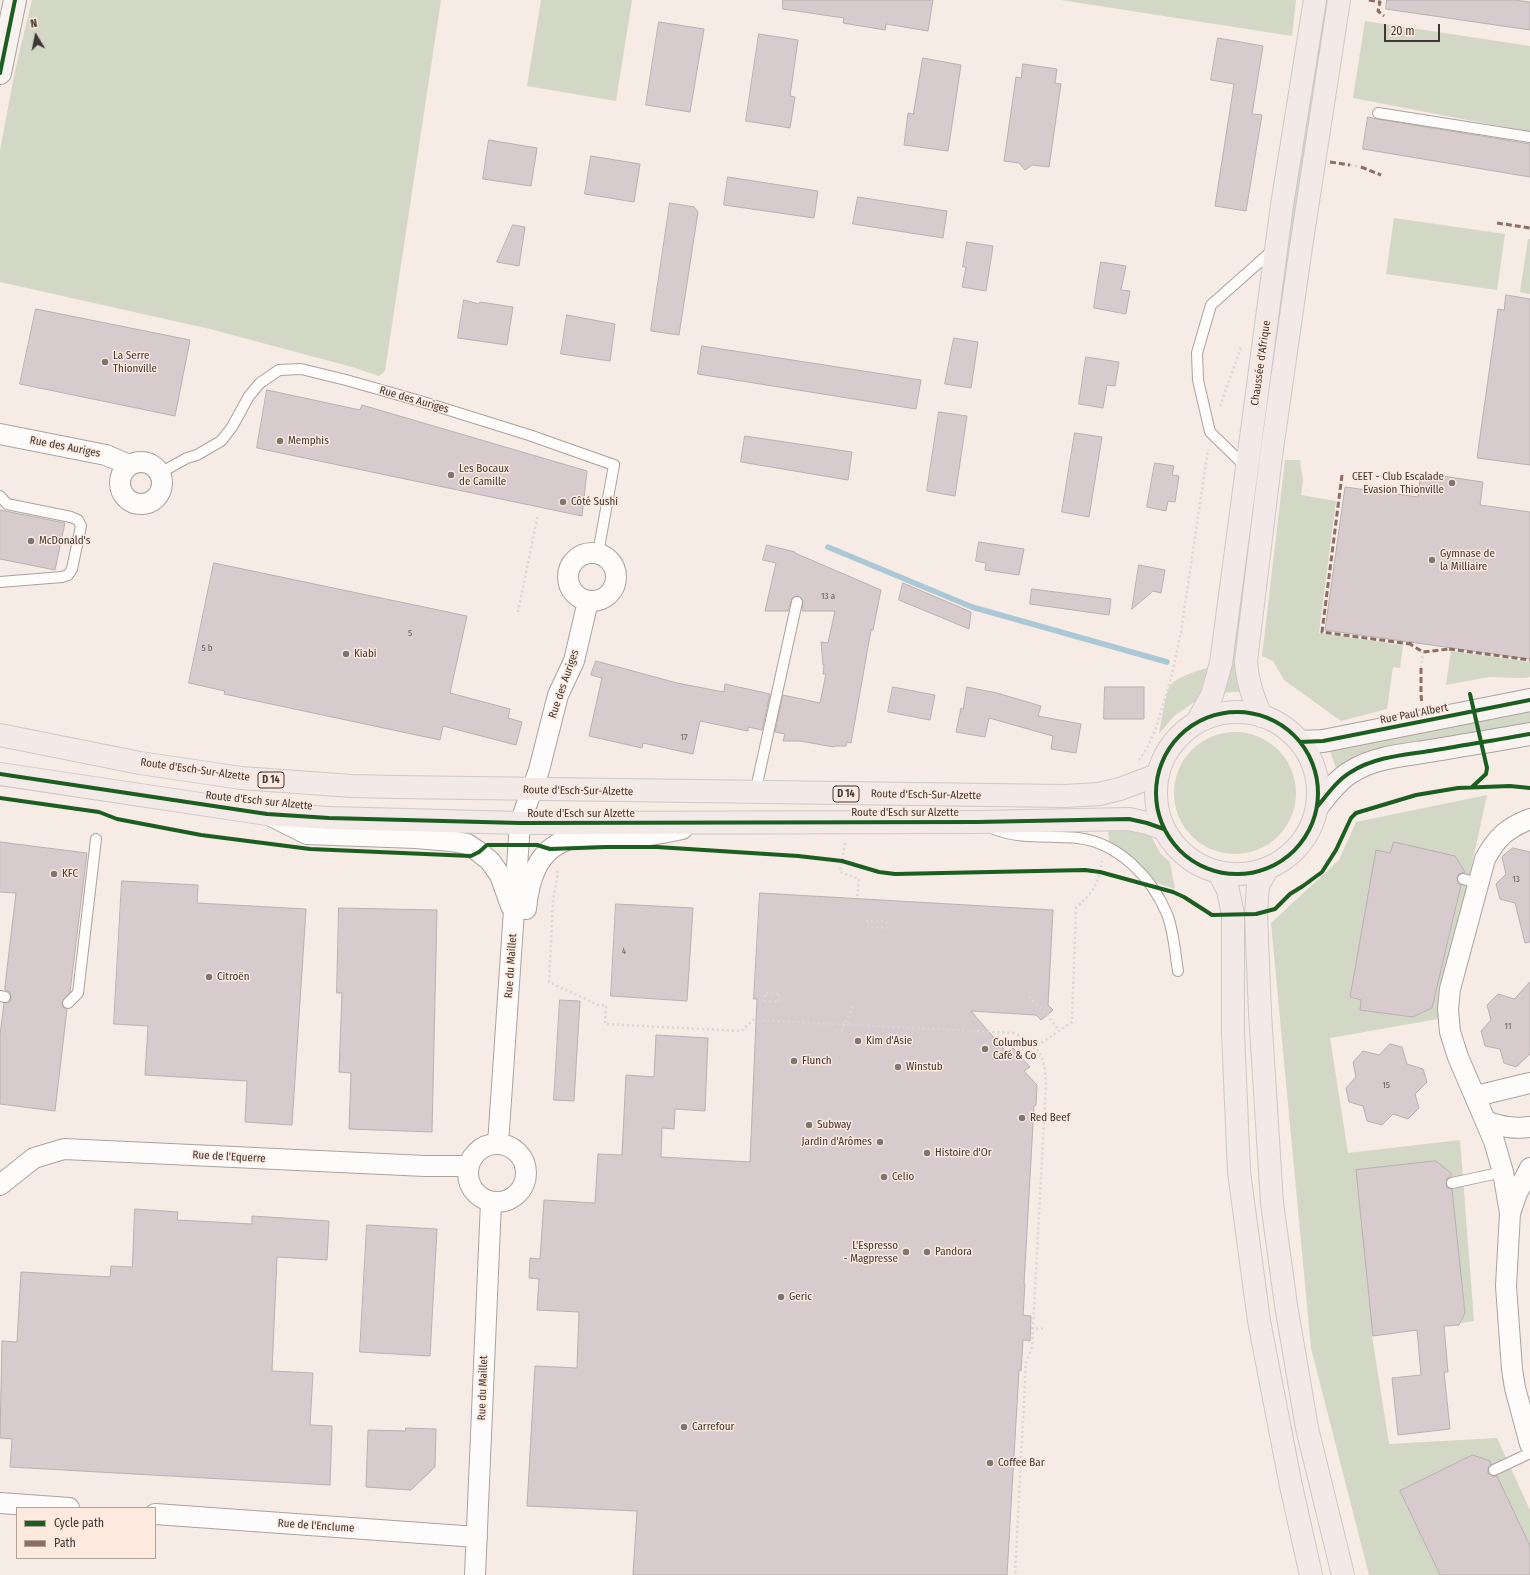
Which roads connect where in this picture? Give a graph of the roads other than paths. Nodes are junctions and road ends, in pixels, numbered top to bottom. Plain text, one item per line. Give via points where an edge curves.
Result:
1 (15, 0) edge
2 (1315, 0) edge
3 (1339, 0) edge
4 (0, 72) edge
5 (1378, 113) dead end
6 (1530, 137) edge
7 (1276, 248) junction
8 (0, 434) edge
9 (129, 465) junction
10 (1247, 468) junction
11 (160, 473) junction
12 (0, 496) edge
13 (598, 553) junction
14 (0, 582) edge
15 (588, 601) junction
16 (797, 602) dead end
17 (1530, 700) edge
18 (1261, 716) junction
19 (1198, 722) junction
20 (1530, 734) edge
21 (0, 735) edge
22 (1300, 742) junction
23 (0, 774) edge
24 (1157, 775) junction
25 (532, 790) junction
26 (754, 793) junction
27 (1317, 807) junction
28 (268, 814) junction
29 (1530, 819) edge
30 (726, 822) junction
31 (977, 822) junction
32 (520, 823) junction
33 (1164, 829) junction
34 (96, 839) dead end
35 (1268, 868) junction
36 (1219, 873) junction
37 (514, 916) junction
38 (1178, 971) dead end
39 (510, 975) junction
40 (68, 1003) dead end
41 (1530, 1083) edge
42 (1476, 1096) junction
43 (1486, 1122) junction
44 (1530, 1127) edge
45 (498, 1144) junction
46 (468, 1166) junction
47 (1530, 1168) edge
48 (1503, 1172) junction
49 (1452, 1183) dead end
50 (0, 1185) edge
51 (491, 1202) junction
52 (1510, 1213) junction
53 (1530, 1444) edge
54 (1530, 1453) edge
55 (1494, 1470) dead end
56 (0, 1503) edge
57 (55, 1507) edge
58 (156, 1514) edge
59 (477, 1537) junction
60 (475, 1575) edge
61 (1311, 1575) edge
62 (1343, 1575) edge

1 - 4 main road
2 - 7 main road, Chaussée d'Afrique
3 - 18 main road via 1302,241 1246,661 1246,676
5 - 6 lane
7 - 10 main road, Chaussée d'Afrique
7 - 10 lane via 1211,305 1197,353 1198,380 1210,432
8 - 9 street, Rue des Auriges via 106,455
9 - 11 street via 143,461 150,463
9 - 11 street via 120,477 121,491 125,497 137,504 144,504 156,498 162,486
10 - 19 main road, Chaussée d'Afrique via 1220,663 1212,695
11 - 13 lane, Rue des Auriges via 221,441 260,383 278,370 301,369 529,434 614,465
12 - 14 lane via 8,504 72,517 78,520 81,526 72,569 68,575
13 - 15 street via 612,562 617,578 611,593 596,601
13 - 15 street via 582,555 576,559 568,574 571,589 576,595
15 - 25 street, Rue des Auriges via 574,661 558,695
16 - 26 lane
17 - 22 main road, Rue Paul Albert via 1323,741
18 - 19 main road via 1245,712 1228,712
18 - 22 main road via 1277,722
19 - 24 main road via 1183,732 1172,744
20 - 27 main road via 1403,755 1361,766 1341,780
21 - 25 main road, Route d'Esch-Sur-Alzette / D 14 via 140,763 242,778 352,786
22 - 27 main road via 1314,768 1318,787
23 - 28 main road, Route d'Esch sur Alzette
24 - 26 main road, Route d'Esch-Sur-Alzette / D 14 via 1120,789 1098,794 1065,796
24 - 33 main road via 1156,802
25 - 26 main road, Route d'Esch-Sur-Alzette / D 14
25 - 32 street, Rue du Maillet
27 - 35 main road via 1308,832 1300,844 1291,854
28 - 32 main road, Route d'Esch sur Alzette
28 - 37 street via 307,834 416,838 467,844 490,861 500,875
29 - 42 street via 1502,834 1470,881 1448,1009 1450,1032 1458,1057
30 - 31 main road, Route d'Esch sur Alzette
30 - 32 main road, Route d'Esch sur Alzette
30 - 39 street via 641,836 574,838 550,849 536,867 531,880 524,933
31 - 33 main road, Route d'Esch sur Alzette via 1129,819
31 - 38 lane via 1018,836 1056,836 1093,841 1136,867 1148,881 1167,914
32 - 37 street, Rue du Maillet
33 - 36 main road via 1184,856
34 - 40 lane via 78,992
35 - 36 main road via 1252,873
35 - 62 main road via 1258,885 1256,914 1272,1202 1307,1428
36 - 61 main road via 1228,890 1233,915 1233,1033 1239,1172 1259,1321
37 - 39 street, Rue du Maillet
39 - 45 street, Rue du Maillet
41 - 42 street
42 - 43 street
43 - 44 street via 1504,1128
43 - 48 street
45 - 46 street via 488,1145 479,1150
45 - 51 street via 506,1145 520,1154 526,1176 520,1191 514,1196 507,1200
46 - 50 street, Rue de l'Equerre via 64,1149 34,1158
46 - 51 street via 470,1184 475,1192
47 - 52 street
48 - 49 lane
48 - 52 street
51 - 59 street, Rue du Maillet
52 - 53 street via 1506,1286 1510,1348 1515,1388
54 - 55 lane
56 - 57 street
58 - 59 street, Rue de l'Enclume
59 - 60 street, Rue du Maillet

